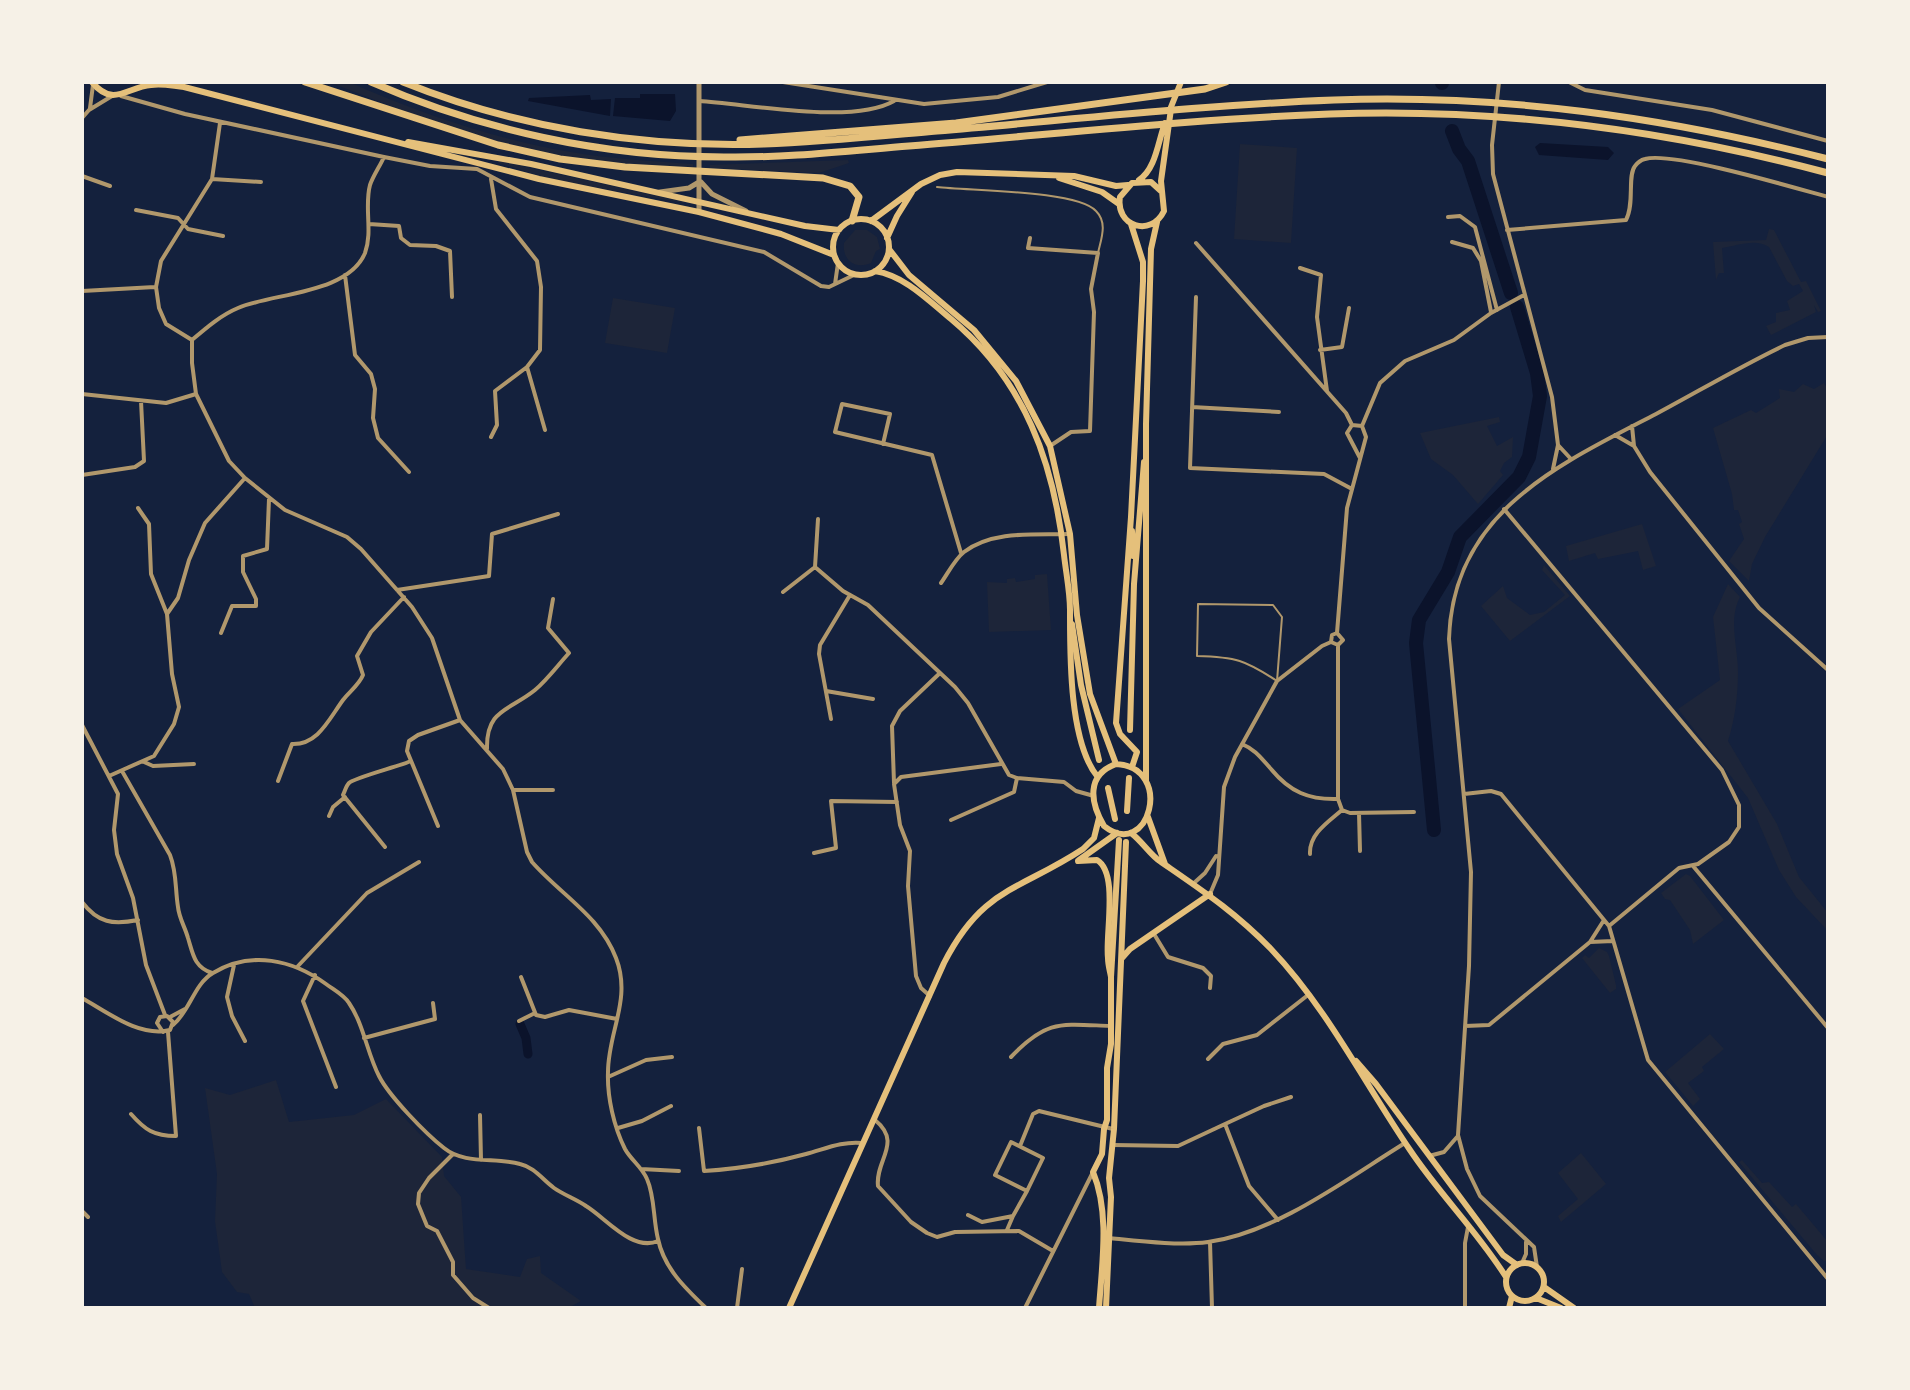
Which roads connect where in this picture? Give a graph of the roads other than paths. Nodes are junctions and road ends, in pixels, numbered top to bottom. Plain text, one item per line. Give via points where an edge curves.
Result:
1 (139, 82) edge
2 (175, 82) edge
3 (305, 82) edge
4 (371, 82) edge
5 (403, 82) edge
6 (699, 82) edge
7 (783, 82) edge
8 (1047, 82) edge
9 (1181, 82) edge
10 (1226, 82) edge
11 (1499, 82) edge
12 (1569, 82) edge
13 (93, 83) edge
14 (184, 87) junction
15 (133, 90) junction
16 (116, 95) junction
17 (699, 101) junction
18 (895, 101) junction
19 (89, 110) junction
20 (82, 118) edge
21 (221, 122) junction
22 (401, 141) junction
23 (1828, 141) edge
24 (717, 143) junction
25 (1159, 154) junction
26 (384, 157) junction
27 (1828, 159) edge
28 (1828, 173) edge
29 (82, 176) edge
30 (1056, 177) junction
31 (493, 178) junction
32 (212, 179) junction
33 (700, 181) junction
34 (1136, 181) junction
35 (261, 182) dead end
36 (1128, 185) junction
37 (110, 186) dead end
38 (937, 187) dead end
39 (913, 190) junction
40 (660, 192) junction
41 (1162, 192) junction
42 (1828, 197) edge
43 (699, 201) junction
44 (1119, 204) junction
45 (136, 210) dead end
46 (699, 212) junction
47 (748, 212) junction
48 (1448, 217) dead end
49 (852, 221) junction
50 (871, 221) junction
51 (1157, 222) junction
52 (184, 224) junction
53 (369, 224) junction
54 (1131, 224) junction
55 (839, 230) junction
56 (1507, 230) junction
57 (223, 236) dead end
58 (887, 238) junction
59 (1030, 238) dead end
60 (1452, 242) dead end
61 (1196, 243) dead end
62 (889, 249) junction
63 (1098, 253) junction
64 (834, 255) junction
65 (838, 263) junction
66 (1300, 268) dead end
67 (875, 271) junction
68 (856, 274) junction
69 (345, 275) junction
70 (835, 284) junction
71 (156, 287) junction
72 (82, 291) edge
73 (1524, 295) junction
74 (452, 297) dead end
75 (1196, 297) dead end
76 (1349, 308) dead end
77 (1497, 310) junction
78 (1491, 313) junction
79 (1828, 337) edge
80 (192, 340) junction
81 (1320, 350) junction
82 (1137, 355) junction
83 (1150, 360) junction
84 (527, 367) junction
85 (82, 394) edge
86 (196, 394) junction
87 (1328, 394) junction
88 (141, 401) junction
89 (1192, 407) junction
90 (1279, 412) dead end
91 (1146, 424) junction
92 (1352, 425) junction
93 (1362, 426) junction
94 (1632, 426) junction
95 (545, 430) dead end
96 (1615, 435) junction
97 (491, 437) dead end
98 (1365, 440) junction
99 (1350, 441) junction
100 (883, 444) junction
101 (1558, 445) junction
102 (1050, 446) junction
103 (1634, 446) junction
104 (1571, 459) junction
105 (1361, 460) junction
106 (1553, 469) junction
107 (409, 472) dead end
108 (82, 475) edge
109 (245, 478) junction
110 (1352, 489) junction
111 (269, 499) junction
112 (138, 508) dead end
113 (1504, 509) junction
114 (558, 514) dead end
115 (1131, 517) junction
116 (818, 519) dead end
117 (1062, 534) junction
118 (1070, 534) junction
119 (961, 553) junction
120 (815, 567) junction
121 (941, 583) dead end
122 (1134, 584) junction
123 (397, 590) junction
124 (783, 592) dead end
125 (850, 595) junction
126 (404, 597) junction
127 (553, 599) dead end
128 (1070, 609) junction
129 (167, 614) junction
130 (221, 633) dead end
131 (1337, 633) junction
132 (1331, 642) junction
133 (1338, 645) junction
134 (1828, 670) edge
135 (940, 673) junction
136 (1277, 681) junction
137 (826, 691) junction
138 (873, 699) dead end
139 (831, 719) dead end
140 (460, 720) junction
141 (82, 725) edge
142 (1130, 730) dead end
143 (1242, 744) junction
144 (487, 751) junction
145 (1099, 760) dead end
146 (411, 761) junction
147 (144, 762) junction
148 (194, 764) dead end
149 (1001, 764) junction
150 (1116, 764) junction
151 (1132, 767) junction
152 (122, 771) junction
153 (109, 776) junction
154 (1097, 776) junction
155 (1017, 778) junction
156 (1129, 778) dead end
157 (278, 781) dead end
158 (1146, 781) junction
159 (894, 784) junction
160 (1108, 788) dead end
161 (513, 790) junction
162 (553, 790) dead end
163 (1464, 794) junction
164 (1094, 796) junction
165 (345, 797) junction
166 (1338, 799) junction
167 (897, 802) junction
168 (1342, 810) junction
169 (1127, 811) dead end
170 (1414, 812) dead end
171 (1359, 813) junction
172 (329, 816) dead end
173 (1148, 817) junction
174 (1099, 818) junction
175 (1115, 819) dead end
176 (951, 820) dead end
177 (438, 826) dead end
178 (1131, 833) junction
179 (1121, 838) junction
180 (385, 847) dead end
181 (1360, 851) dead end
182 (814, 853) dead end
183 (1218, 854) junction
184 (1310, 854) dead end
185 (1078, 861) junction
186 (419, 862) dead end
187 (1064, 862) junction
188 (1165, 864) junction
189 (1693, 866) junction
190 (1194, 883) junction
191 (1210, 894) junction
192 (82, 902) edge
193 (138, 920) junction
194 (1604, 920) junction
195 (1609, 926) junction
196 (1122, 927) junction
197 (1154, 934) junction
198 (1614, 941) junction
199 (1590, 942) junction
200 (1122, 958) junction
201 (234, 964) junction
202 (298, 966) junction
203 (212, 973) junction
204 (315, 975) junction
205 (521, 977) dead end
206 (1111, 977) junction
207 (1210, 988) dead end
208 (1308, 995) junction
209 (930, 996) junction
210 (82, 998) edge
211 (433, 1003) dead end
212 (161, 1005) junction
213 (187, 1008) junction
214 (535, 1013) junction
215 (167, 1016) junction
216 (617, 1019) junction
217 (519, 1021) dead end
218 (157, 1024) junction
219 (173, 1025) junction
220 (1465, 1026) junction
221 (1112, 1027) junction
222 (1828, 1028) edge
223 (142, 1029) junction
224 (165, 1032) junction
225 (364, 1038) junction
226 (245, 1041) dead end
227 (1346, 1050) junction
228 (672, 1057) dead end
229 (1011, 1057) dead end
230 (1208, 1059) dead end
231 (608, 1077) junction
232 (336, 1087) dead end
233 (1291, 1097) dead end
234 (671, 1106) dead end
235 (131, 1114) dead end
236 (480, 1115) dead end
237 (875, 1120) junction
238 (1225, 1124) junction
239 (618, 1128) junction
240 (699, 1128) dead end
241 (1104, 1129) junction
242 (1114, 1129) junction
243 (1458, 1135) junction
244 (864, 1143) junction
245 (1405, 1143) junction
246 (1113, 1145) junction
247 (1020, 1146) junction
248 (453, 1154) junction
249 (1427, 1156) junction
250 (481, 1160) junction
251 (1099, 1163) junction
252 (1110, 1166) junction
253 (641, 1169) junction
254 (679, 1171) dead end
255 (1093, 1172) junction
256 (1109, 1178) junction
257 (1098, 1179) junction
258 (1027, 1191) junction
259 (82, 1211) edge
260 (968, 1215) dead end
261 (1013, 1216) junction
262 (88, 1217) dead end
263 (1278, 1220) junction
264 (1469, 1225) junction
265 (1007, 1230) junction
266 (1106, 1238) junction
267 (1526, 1239) junction
268 (658, 1241) junction
269 (1210, 1242) junction
270 (1053, 1251) junction
271 (1520, 1264) junction
272 (1537, 1267) junction
273 (742, 1269) dead end
274 (1506, 1277) junction
275 (1828, 1279) edge
276 (1544, 1287) junction
277 (1512, 1296) junction
278 (1536, 1298) junction
279 (1519, 1305) edge
280 (489, 1308) edge
281 (706, 1308) edge
282 (737, 1308) edge
283 (789, 1308) edge
284 (1025, 1308) edge
285 (1099, 1308) edge
286 (1106, 1308) edge
287 (1212, 1308) edge
288 (1465, 1308) edge
289 (1509, 1308) edge
290 (1561, 1308) edge
291 (1574, 1308) edge

1 - 15 main road
2 - 14 main road
3 - 49 highway via 498,145 560,159 837,180 859,197
4 - 28 highway via 492,125 598,148 655,154 809,154 1272,118 1403,113 1531,118 1648,132
5 - 24 highway via 539,124 653,141
6 - 17 street
7 - 18 street
8 - 18 street via 962,102
9 - 25 main road
10 - 24 highway via 956,123
11 - 56 street via 1493,174
12 - 23 street via 1585,90 1712,110
13 - 16 main road
13 - 19 street
14 - 15 main road
14 - 22 main road
15 - 16 main road
16 - 19 street
16 - 21 street
17 - 18 street via 802,111 875,110
17 - 33 street
19 - 20 street
21 - 26 street
21 - 32 street
22 - 40 main road
22 - 46 main road via 575,188
24 - 27 highway via 810,141 1335,100 1454,100 1637,117
25 - 34 main road
25 - 41 main road
26 - 31 street via 477,169
26 - 53 street via 370,186
29 - 37 street
30 - 36 main road
30 - 39 main road via 957,172
30 - 44 main road via 1102,192
31 - 70 street via 530,197 747,246 821,286
31 - 84 street via 496,209 537,261 540,350
32 - 35 street
32 - 52 street
33 - 40 street
33 - 43 street
33 - 47 street via 712,194
34 - 36 main road
34 - 41 main road via 1151,182
36 - 44 main road
38 - 63 lane via 1052,196 1086,204 1103,223
39 - 50 main road
39 - 58 main road
40 - 43 main road
41 - 51 main road via 1164,211
42 - 56 street via 1647,158 1632,170 1632,209 1626,220
43 - 46 street
43 - 47 main road
44 - 54 main road
45 - 52 street via 178,218
46 - 64 main road
47 - 55 main road
48 - 77 street via 1460,216 1475,227
49 - 50 main road
49 - 55 main road
50 - 58 main road
51 - 54 main road
51 - 83 main road via 1151,249
52 - 57 street
52 - 71 street via 161,261
53 - 69 street via 364,255
53 - 74 street via 399,226 401,238 410,245 450,251
54 - 82 main road via 1143,262
55 - 64 main road
56 - 73 street
58 - 62 main road
59 - 63 street via 1028,248
60 - 78 street via 1473,248 1481,261
61 - 87 street
62 - 67 main road
62 - 102 main road via 909,275 974,330 1007,371
63 - 102 street via 1091,289 1090,431 1071,432
64 - 65 main road
65 - 68 main road
65 - 70 street
66 - 81 street via 1321,275
67 - 68 main road
67 - 117 main road via 893,275 964,330 1006,379 1042,449
68 - 70 street
69 - 80 street via 238,308
69 - 107 street via 355,355 371,374 375,389 378,438
71 - 72 street
71 - 80 street via 166,324
73 - 77 street
73 - 101 street via 1552,397
75 - 89 street
76 - 81 street via 1342,347
77 - 78 street
78 - 93 street via 1454,340 1405,361 1380,383
79 - 94 street via 1785,345
80 - 86 street
81 - 87 street
82 - 83 main road
82 - 115 main road
83 - 91 main road
84 - 95 street
84 - 97 street via 495,391 497,425
85 - 88 street
86 - 88 street via 166,403
86 - 109 street via 229,461
87 - 92 street
88 - 108 street via 144,461
89 - 90 street
89 - 110 street via 1190,468 1324,474
91 - 122 main road
91 - 158 main road
92 - 93 street
92 - 99 street
93 - 98 street
94 - 96 street
94 - 103 street
96 - 103 street
96 - 104 street
98 - 99 street
98 - 105 street
99 - 105 street
100 - 100 street via 890,414 842,404 835,432
100 - 119 street via 932,455
101 - 104 street
101 - 106 street
102 - 118 main road
103 - 134 street via 1759,608
104 - 106 street
105 - 110 street
106 - 113 street
109 - 111 street
109 - 129 street via 205,523
110 - 131 street
111 - 123 street via 347,537
111 - 130 street via 267,549 243,556 243,572 256,606 232,606
112 - 129 street via 149,524 151,574
113 - 163 street via 1467,559 1450,607
113 - 189 street via 1722,770 1739,805 1739,827 1729,842
114 - 123 street via 492,534 489,576
115 - 122 main road
115 - 151 main road via 1116,723 1137,752
116 - 120 street
117 - 118 street
117 - 119 street via 1014,535 983,541
117 - 128 main road
118 - 150 main road via 1090,694
119 - 121 street
120 - 124 street
120 - 125 street
122 - 142 main road
123 - 126 street
125 - 135 street via 868,605
125 - 137 street via 820,645
126 - 140 street via 432,638
126 - 157 street via 371,632 357,656 361,681 321,732 292,744
127 - 144 street via 548,628 569,653 536,689 498,713 487,735
128 - 145 main road
128 - 154 main road via 1077,718 1086,759
129 - 147 street via 179,707 168,736
131 - 132 street
131 - 133 street via 1343,640
132 - 133 street
132 - 136 street
133 - 166 street
135 - 149 street via 968,703
135 - 159 street via 900,711 892,726
136 - 136 lane via 1234,657 1197,656 1198,604 1273,605 1282,617
136 - 143 street
137 - 138 street
137 - 139 street
140 - 144 street
140 - 146 street via 409,741
141 - 153 street
143 - 166 street via 1254,749 1289,788 1317,800
143 - 183 street via 1224,787
144 - 161 street
146 - 165 street via 358,777 349,783
146 - 177 street
147 - 148 street
147 - 152 street
149 - 155 street
149 - 159 street via 901,777
150 - 151 main road
150 - 154 main road
151 - 158 main road
152 - 153 street
152 - 203 street via 170,855 191,955
153 - 193 street via 118,794 117,854
154 - 164 main road
155 - 164 street via 1064,782
155 - 176 street via 1014,792
156 - 169 main road
158 - 173 main road
159 - 167 street
160 - 175 main road
161 - 162 street
161 - 216 street via 532,862 608,940 623,1000
163 - 194 street via 1501,794
163 - 220 street via 1471,872
164 - 174 main road
165 - 172 street
165 - 180 street
166 - 168 street
167 - 182 street via 831,801 836,848
167 - 209 street via 910,851 916,976
168 - 171 street
168 - 184 street via 1309,842
170 - 171 street
171 - 181 street
173 - 178 main road
173 - 188 main road
174 - 179 main road
174 - 187 main road via 1094,838
178 - 179 main road
178 - 188 main road
179 - 185 main road
179 - 196 main road
179 - 206 main road
183 - 190 street
183 - 191 street via 1218,875
185 - 187 main road
185 - 206 main road via 1097,860 1106,869
186 - 202 street via 367,893
187 - 209 main road via 1011,886 981,910 953,945
188 - 190 main road
189 - 195 street via 1679,868
189 - 222 street
190 - 191 main road
191 - 197 main road
191 - 208 main road via 1271,950
192 - 193 street via 103,922
193 - 212 street via 146,965
194 - 195 street
194 - 199 street
195 - 198 street
196 - 200 main road
196 - 206 main road
197 - 200 main road
197 - 207 street via 1168,957 1203,968 1211,976
198 - 199 street
198 - 275 street via 1648,1060
199 - 220 street via 1489,1025
200 - 242 main road
201 - 202 street
201 - 203 street
201 - 226 street via 227,997
202 - 204 street
203 - 213 street
204 - 225 street via 349,1003
204 - 232 street via 303,1001
205 - 214 street
206 - 221 main road
208 - 227 main road
208 - 230 street via 1257,1035 1223,1044
209 - 237 main road
210 - 223 street
211 - 225 street via 435,1019
212 - 215 street
212 - 218 street
213 - 215 street
213 - 219 street
214 - 216 street via 545,1017 569,1010
214 - 217 street
215 - 218 street
215 - 219 street
216 - 231 street
218 - 223 street
218 - 224 street
219 - 224 street
220 - 243 street
221 - 229 street via 1057,1024 1026,1041
221 - 241 main road
223 - 224 street
224 - 235 street via 176,1136 156,1136
225 - 248 street via 390,1092
227 - 245 main road
227 - 249 main road
228 - 231 street via 646,1060
231 - 239 street
233 - 238 street
234 - 239 street
236 - 250 street
237 - 244 main road
237 - 265 street via 888,1143 878,1186 911,1222 937,1237
238 - 246 street via 1178,1146
238 - 263 street via 1249,1186
239 - 253 street
240 - 244 street via 704,1171
241 - 242 street
241 - 247 street via 1039,1111
241 - 251 main road
242 - 246 main road
243 - 249 street via 1444,1152
243 - 267 street via 1480,1196
244 - 283 main road
245 - 263 street
245 - 264 main road
246 - 252 main road
247 - 258 street via 1043,1158
247 - 258 street via 1011,1142 995,1175
248 - 250 street
248 - 280 street via 429,1178 418,1204 453,1262 453,1275
249 - 271 main road via 1503,1255
250 - 268 street via 521,1164 625,1236 647,1245
251 - 252 main road
251 - 255 main road
252 - 256 main road
253 - 254 street
253 - 268 street via 650,1189
255 - 257 main road
255 - 270 street
256 - 257 main road
256 - 266 main road
257 - 266 main road
258 - 261 street
259 - 262 street
260 - 261 street via 982,1222
261 - 265 street
263 - 269 street
264 - 274 main road
264 - 288 street
265 - 270 street via 1019,1231
266 - 269 street
266 - 285 main road
266 - 286 main road
267 - 271 street
267 - 272 street via 1534,1247
268 - 281 street via 673,1273
269 - 287 street
270 - 284 street
271 - 272 main road
271 - 274 main road
272 - 276 main road
273 - 282 street
274 - 277 main road
276 - 278 main road
276 - 291 main road
277 - 279 main road
277 - 289 main road
278 - 279 main road
278 - 290 main road

